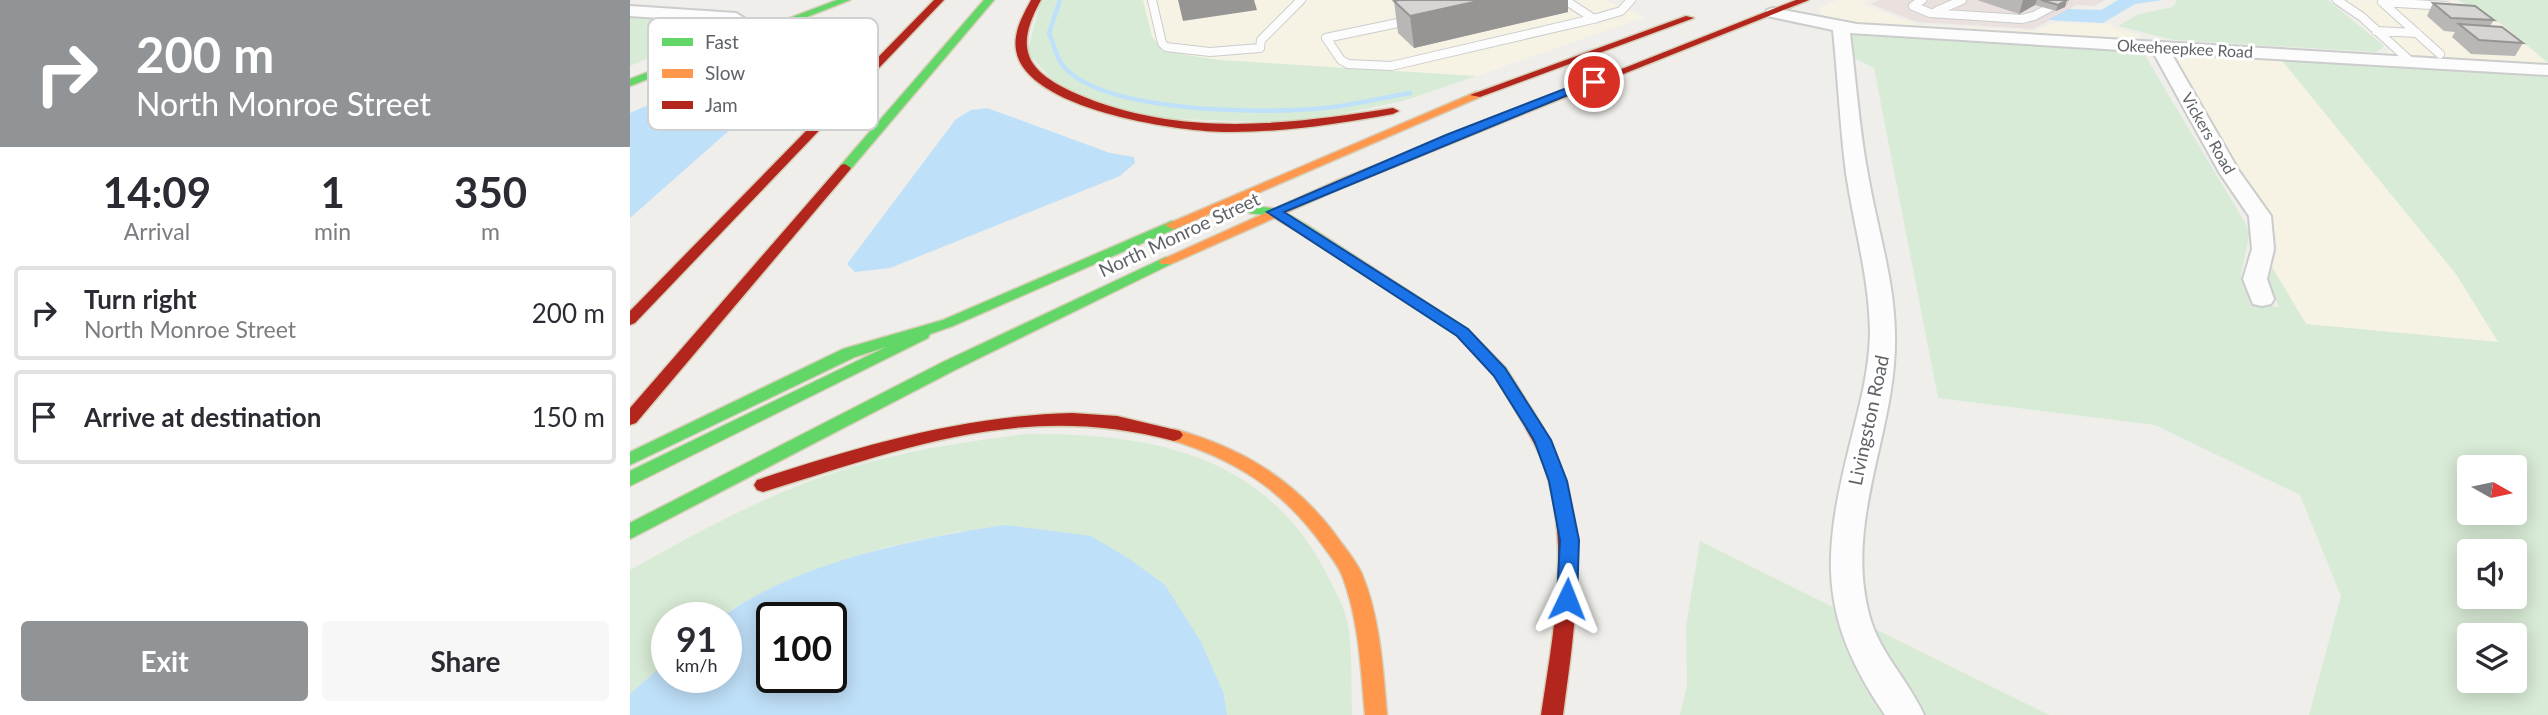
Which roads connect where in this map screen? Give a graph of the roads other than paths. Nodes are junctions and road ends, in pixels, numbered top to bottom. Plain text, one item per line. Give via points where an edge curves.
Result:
1 (845, 0) edge
2 (939, 0) edge
3 (989, 0) edge
4 (1036, 0) edge
5 (1152, 0) edge
6 (1301, 0) edge
7 (1565, 0) edge
8 (1631, 0) edge
9 (1806, 0) edge
10 (1922, 0) edge
11 (1962, 0) edge
12 (2064, 0) edge
13 (2337, 0) edge
14 (1776, 7) edge
15 (2453, 7) edge
16 (1740, 8) dead end
17 (630, 11) edge
18 (1701, 13) dead end
19 (1934, 13) junction
20 (736, 18) dead end
21 (798, 18) edge
22 (1419, 19) edge
23 (1594, 19) junction
24 (1832, 26) junction
25 (2376, 31) junction
26 (2417, 33) junction
27 (2159, 47) junction
28 (2440, 54) dead end
29 (2410, 61) junction
30 (878, 63) edge
31 (2548, 70) edge
32 (648, 76) edge
33 (630, 83) edge
34 (1481, 93) junction
35 (1509, 114) junction
36 (813, 130) edge
37 (878, 130) edge
38 (878, 130) edge
39 (1214, 205) junction
40 (1274, 212) junction
41 (2262, 299) dead end
42 (630, 320) edge
43 (948, 323) junction
44 (630, 419) edge
45 (630, 459) edge
46 (630, 480) edge
47 (648, 523) junction
48 (630, 532) edge
49 (1376, 715) edge
50 (1552, 715) edge
51 (1906, 715) edge

1 - 21 main road
2 - 30 main road
3 - 38 main road
4 - 34 main road via 1017,36 1028,68 1080,103 1135,119 1220,129 1311,125
5 - 6 lane via 1166,47 1210,52 1260,48 1261,40
7 - 23 lane
8 - 23 lane via 1620,11
9 - 14 main road, North Monroe Street
9 - 24 street via 1812,12
10 - 19 lane via 1913,6
11 - 19 lane
12 - 19 lane via 2022,19
13 - 25 lane
14 - 24 street, Okeeheepkee Road
14 - 35 main road, North Monroe Street
15 - 26 lane via 2382,2
16 - 35 main road via 1565,75
17 - 20 street
18 - 34 main road, North Monroe Street
22 - 23 lane via 1326,38 1340,60 1348,64 1391,66
24 - 27 street, Okeeheepkee Road
24 - 51 street, Livingston Road via 1878,289 1883,343 1876,397 1848,511 1845,584 1860,641
25 - 26 lane
25 - 29 lane
26 - 28 lane
27 - 29 street, Okeeheepkee Road
27 - 41 street, Vickers Road via 2229,172 2260,216 2263,249 2255,279
29 - 31 street, Okeeheepkee Road
32 - 33 main road
34 - 39 main road, North Monroe Street
35 - 40 main road, North Monroe Street
36 - 42 main road
37 - 44 main road
39 - 40 main road
39 - 43 main road, North Monroe Street
40 - 47 main road, North Monroe Street via 959,361
40 - 50 main road via 1462,332 1500,372 1542,440 1558,481 1569,540 1567,599
43 - 45 main road via 849,354
43 - 46 main road, North Monroe Street
47 - 48 main road, North Monroe Street
47 - 49 main road via 849,456 950,430 1037,420 1103,422 1194,439 1258,468 1320,526 1352,575 1370,645

